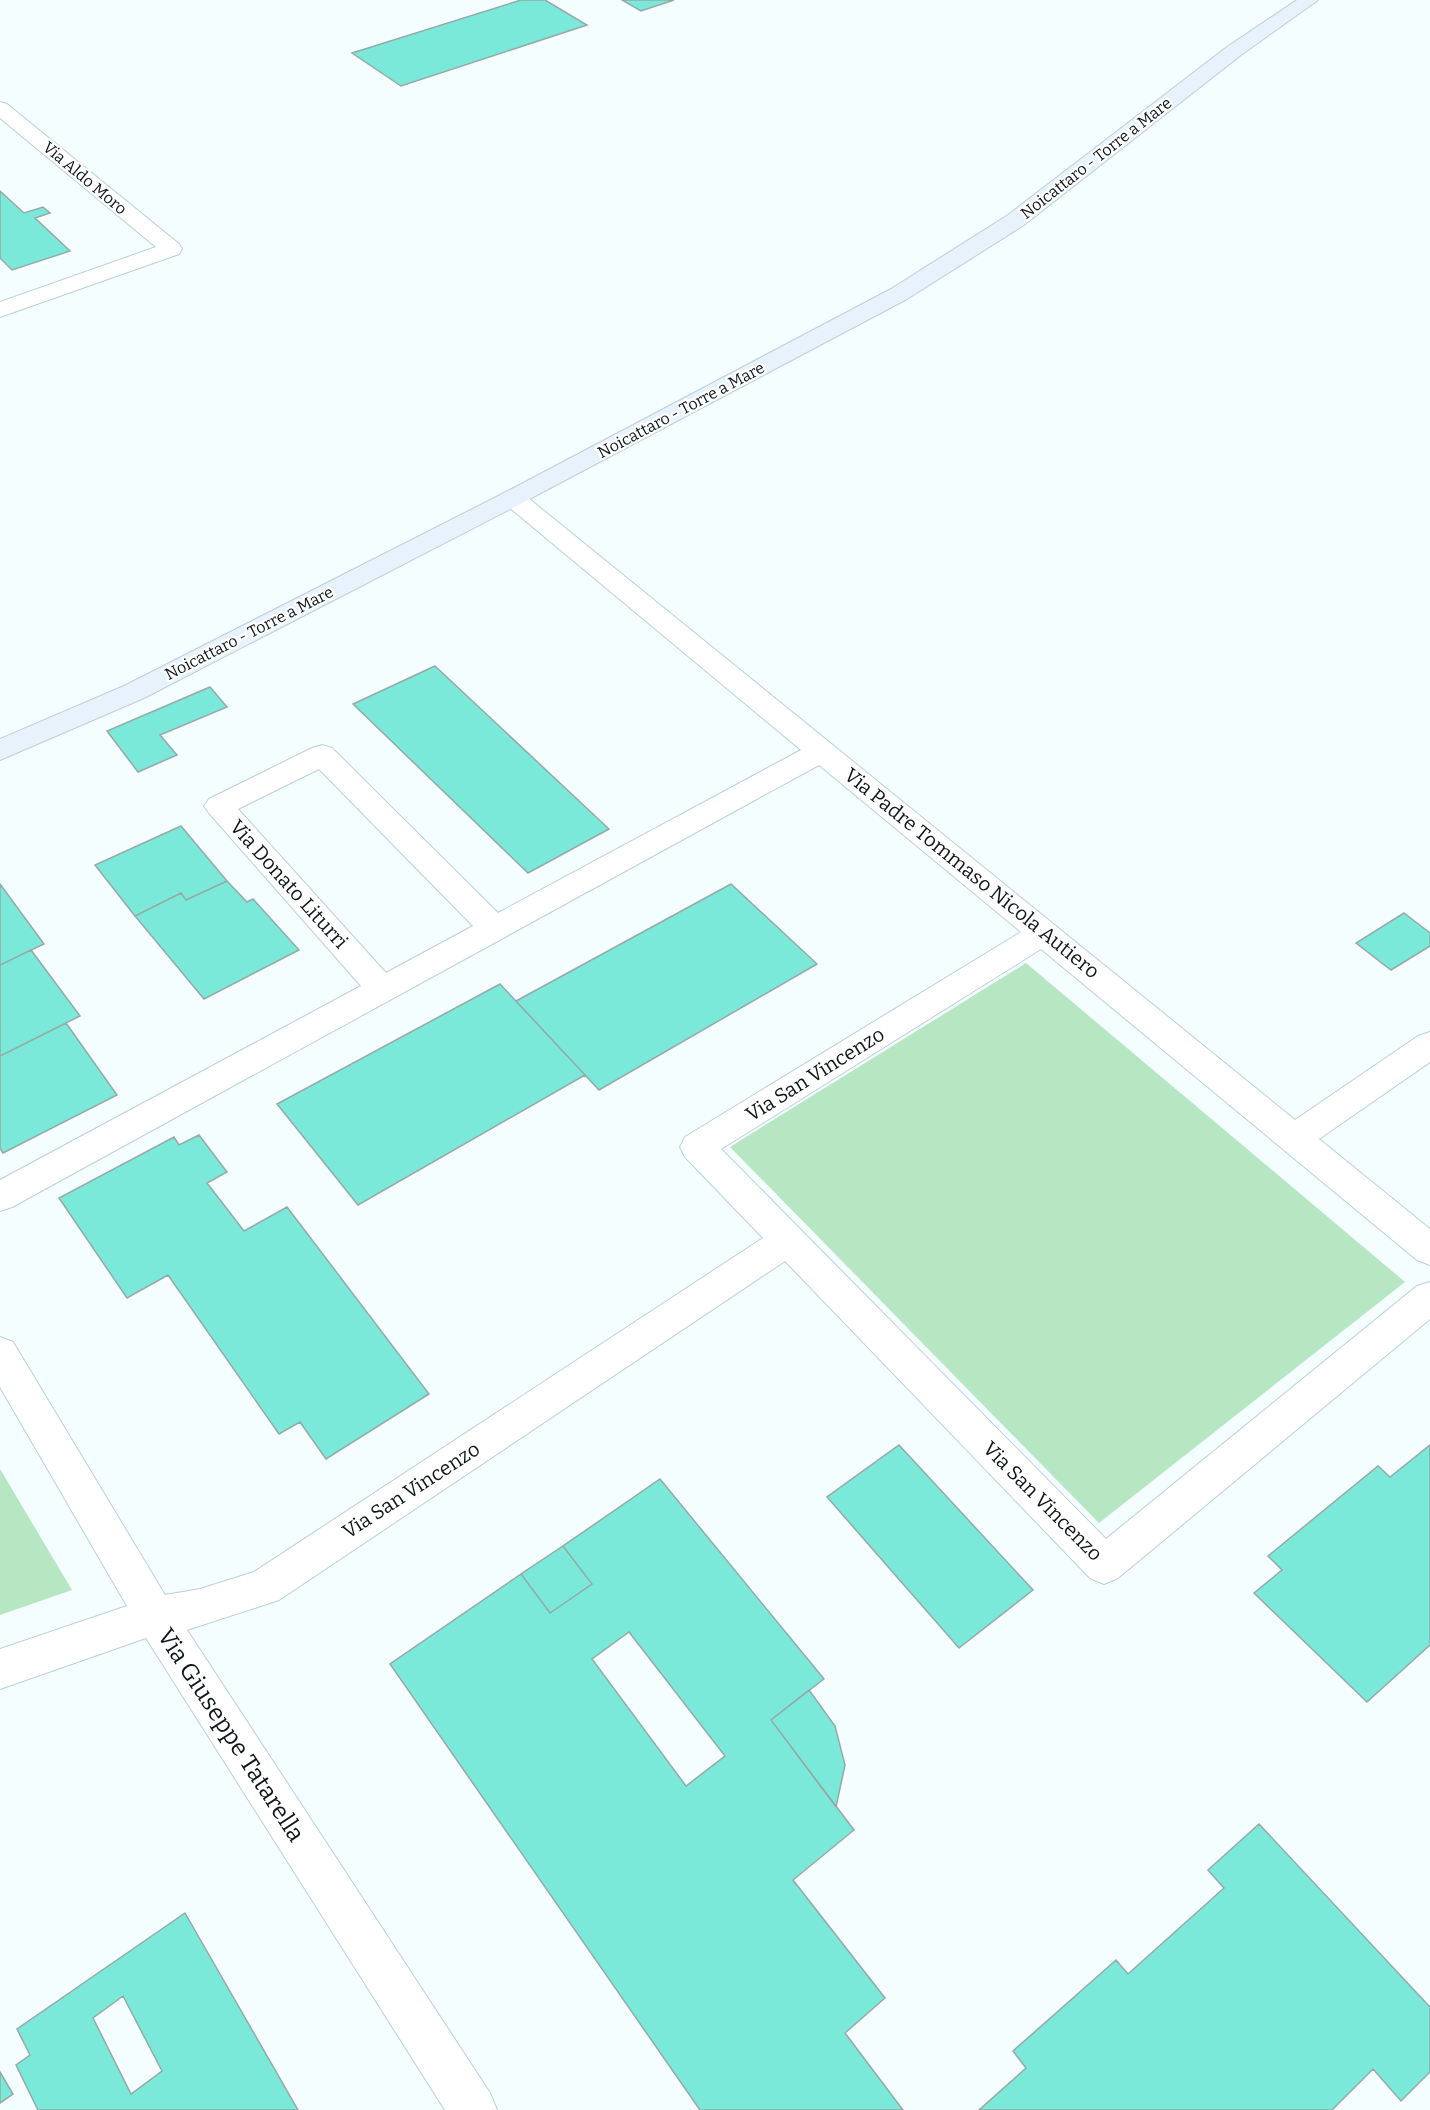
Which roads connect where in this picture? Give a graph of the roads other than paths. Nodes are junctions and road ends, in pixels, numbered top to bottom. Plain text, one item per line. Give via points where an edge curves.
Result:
1 (1309, 0) edge
2 (0, 108) edge
3 (0, 310) edge
4 (513, 498) junction
5 (3, 751) edge
6 (822, 751) junction
7 (494, 928) junction
8 (1044, 932) junction
9 (382, 989) junction
10 (1430, 1044) edge
11 (1295, 1138) junction
12 (0, 1197) edge
13 (789, 1240) junction
14 (1430, 1250) edge
15 (1430, 1298) edge
16 (0, 1353) edge
17 (155, 1616) junction
18 (0, 1669) edge
19 (473, 2110) edge

1 - 4 main road, Noicattaro - Torre a Mare via 1225,59 1016,220 899,294
2 - 3 street, Via Aldo Moro via 171,249
4 - 5 main road, Noicattaro - Torre a Mare via 134,692
4 - 6 street, Via Padre Tommaso Nicola Autiero
6 - 7 street
6 - 8 street, Via Padre Tommaso Nicola Autiero
7 - 9 street
7 - 9 street, Via Donato Liturri via 322,755 219,806
8 - 11 street, Via Padre Tommaso Nicola Autiero
8 - 13 street, Via San Vincenzo via 697,1147
9 - 12 street
10 - 11 street
11 - 14 street, Via Padre Tommaso Nicola Autiero
13 - 15 street, Via San Vincenzo via 1104,1565
13 - 17 street, Via San Vincenzo via 265,1587 200,1608
16 - 17 street, Via Giuseppe Tatarella
17 - 18 street, Via San Vincenzo
17 - 19 street, Via Giuseppe Tatarella

